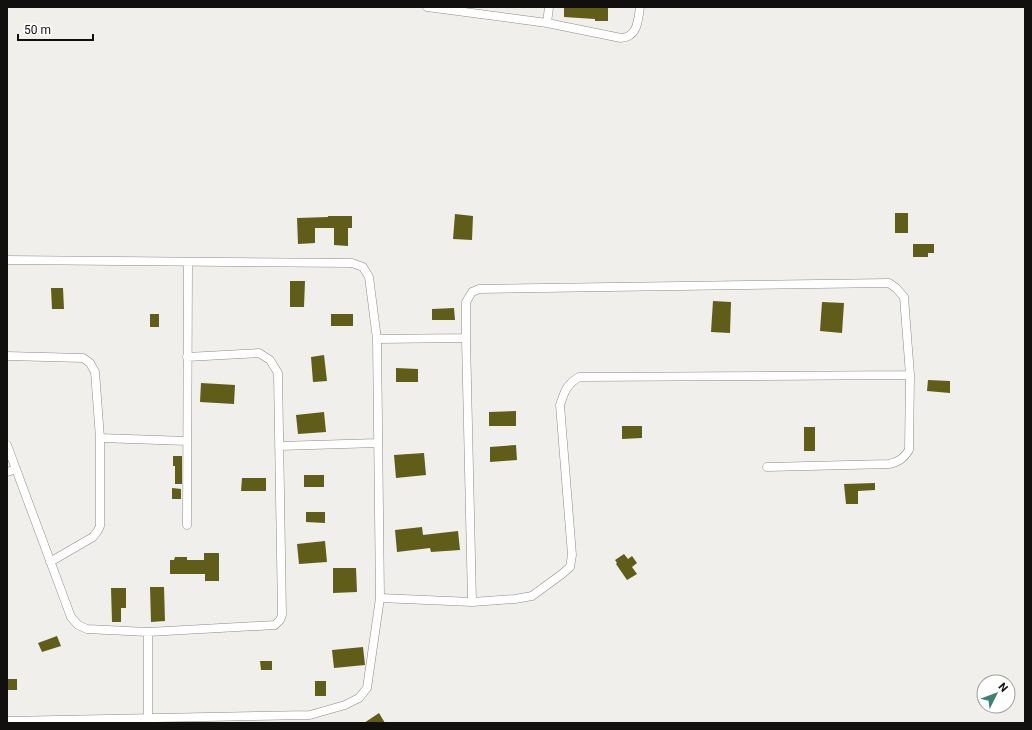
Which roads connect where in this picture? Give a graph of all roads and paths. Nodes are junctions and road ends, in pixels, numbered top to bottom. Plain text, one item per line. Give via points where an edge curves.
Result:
1 (427, 7) edge
2 (549, 7) edge
3 (640, 7) edge
4 (452, 8) edge
5 (547, 23) junction
6 (7, 260) edge
7 (188, 262) junction
8 (466, 338) junction
9 (377, 339) junction
10 (7, 356) edge
11 (187, 357) junction
12 (910, 375) junction
13 (100, 438) junction
14 (187, 441) junction
15 (378, 443) junction
16 (7, 445) edge
17 (279, 446) junction
18 (767, 467) dead end
19 (16, 469) junction
20 (7, 472) edge
21 (187, 525) dead end
22 (50, 562) junction
23 (380, 598) junction
24 (472, 602) junction
25 (148, 632) junction
26 (148, 718) junction
27 (7, 721) edge

1 - 4 street
2 - 5 street
3 - 5 street via 636,27 627,38
4 - 5 street
6 - 7 street
7 - 9 street via 352,263 363,267 369,277
7 - 11 street
8 - 9 street
8 - 12 street via 466,302 472,292 479,289 888,283 904,297
8 - 24 street
9 - 15 street
10 - 13 street via 83,358 90,363 95,372
11 - 14 street
11 - 17 street via 259,353 270,360 278,373
12 - 18 street via 910,450 905,457 889,464
12 - 24 street via 579,378 571,382 560,405 572,555 570,567 532,596
13 - 14 street
13 - 22 street via 100,526 93,537
14 - 21 street
15 - 17 street
15 - 23 street
16 - 19 street
17 - 25 street via 282,615 280,620 275,625
19 - 20 street
19 - 22 street
22 - 25 street via 71,617 78,624 87,629
23 - 24 street
23 - 26 street via 368,688 359,698 345,706 310,715
25 - 26 street
26 - 27 street

